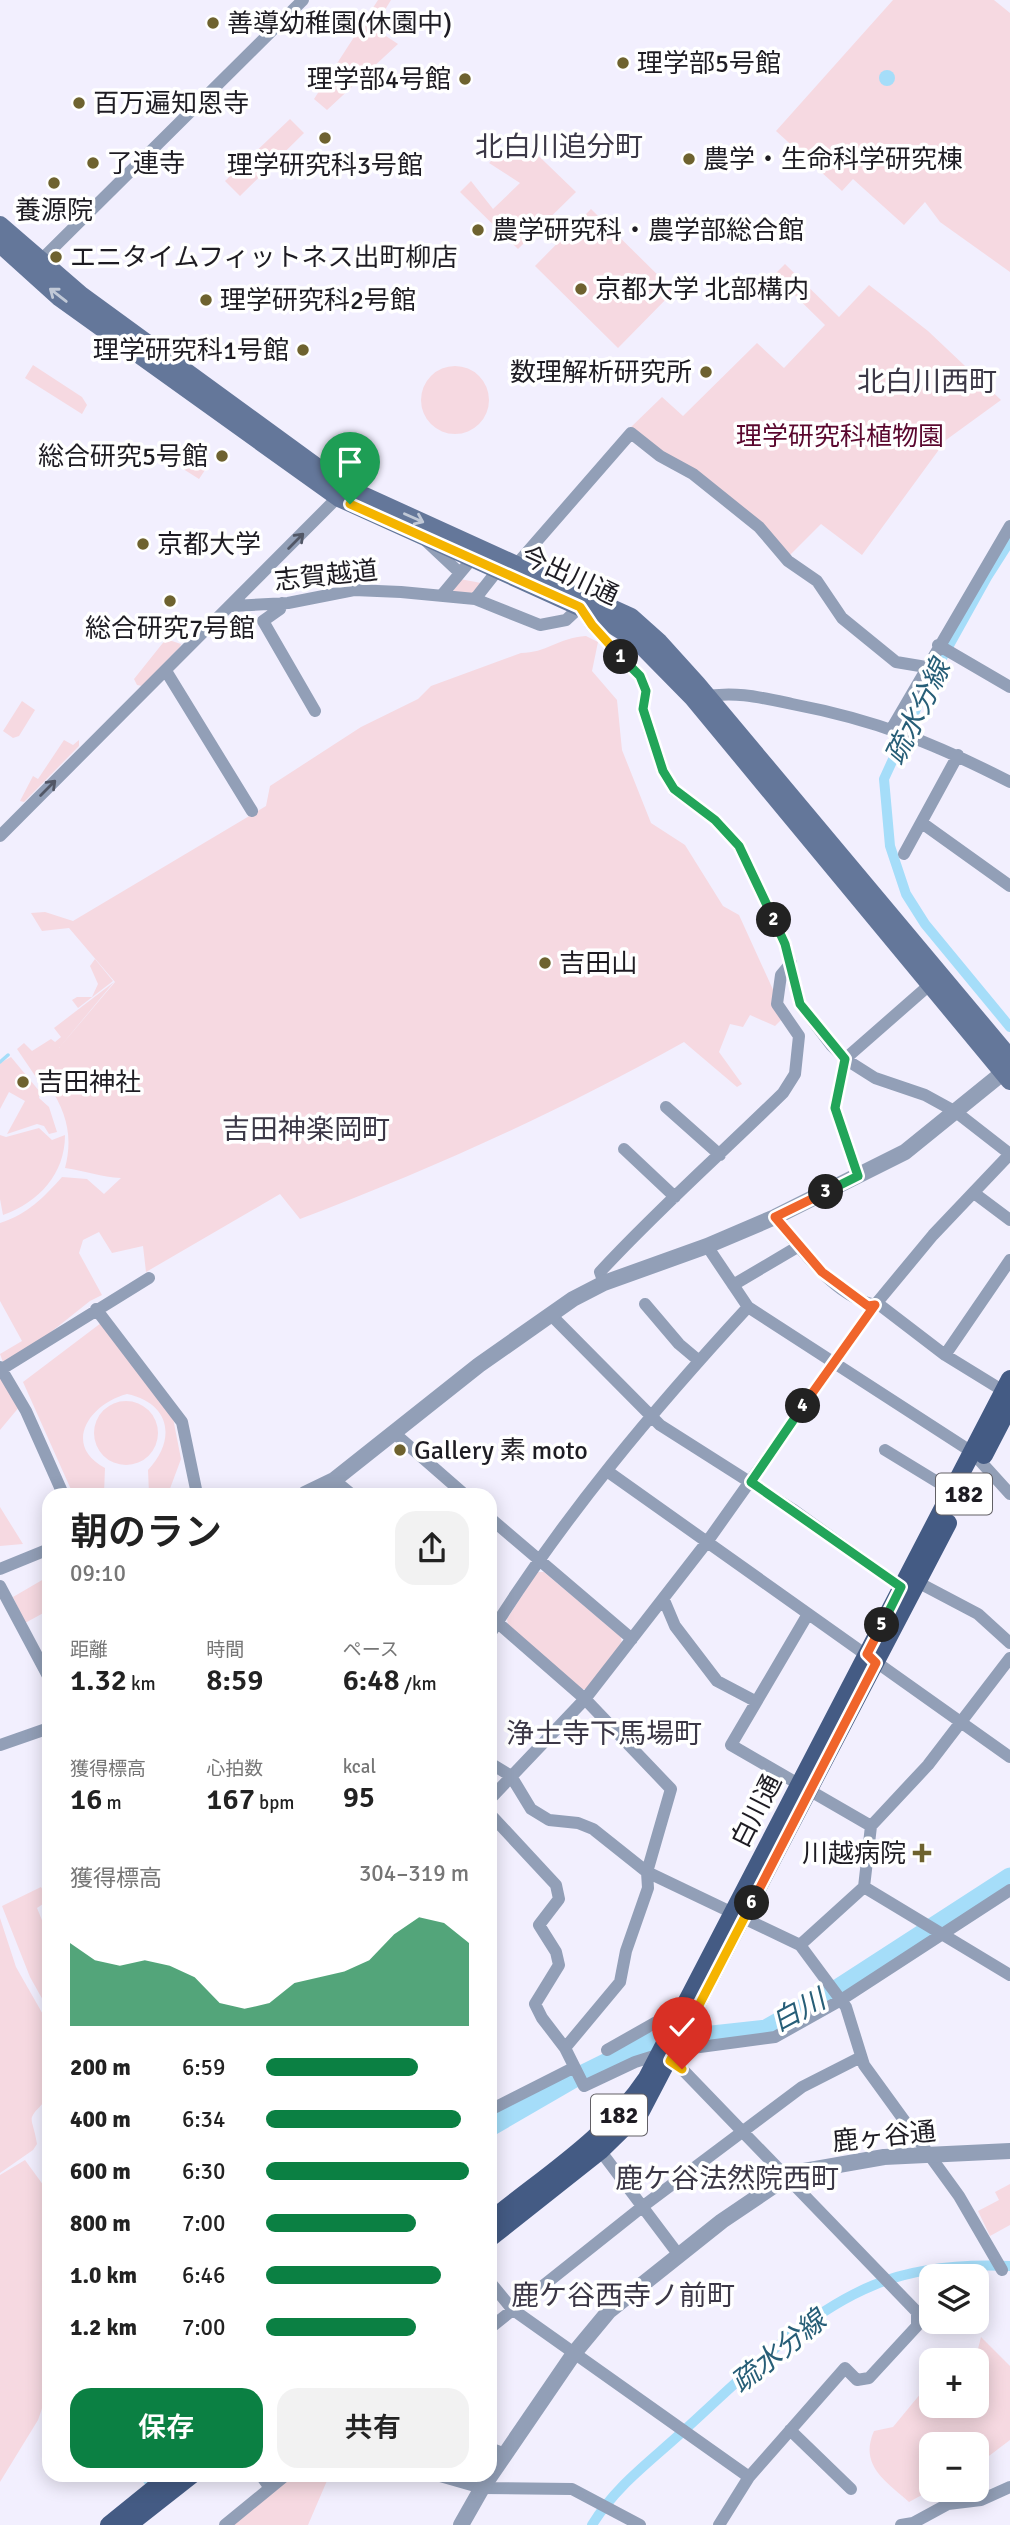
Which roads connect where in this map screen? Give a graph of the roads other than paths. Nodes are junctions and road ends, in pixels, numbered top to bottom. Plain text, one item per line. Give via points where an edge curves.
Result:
1 (303, 0) edge
2 (0, 225) edge
3 (0, 244) edge
4 (35, 267) junction
5 (343, 493) junction
6 (1010, 526) edge
7 (516, 565) junction
8 (466, 566) junction
9 (497, 571) junction
10 (441, 596) junction
11 (475, 599) junction
12 (282, 603) junction
13 (233, 606) junction
14 (580, 607) junction
15 (938, 645) junction
16 (926, 667) junction
17 (166, 671) junction
18 (1009, 685) edge
19 (700, 697) junction
20 (315, 711) dead end
21 (892, 728) junction
22 (958, 755) junction
23 (1010, 782) edge
24 (252, 811) dead end
25 (922, 822) junction
26 (0, 836) edge
27 (905, 854) dead end
28 (1010, 886) edge
29 (791, 963) junction
30 (935, 980) junction
31 (845, 1059) junction
32 (1005, 1060) edge
33 (666, 1107) dead end
34 (956, 1112) junction
35 (624, 1149) dead end
36 (1010, 1154) edge
37 (720, 1155) junction
38 (858, 1176) junction
39 (974, 1193) junction
40 (675, 1197) junction
41 (775, 1217) junction
42 (1010, 1220) edge
43 (707, 1246) junction
44 (799, 1246) junction
45 (1010, 1260) edge
46 (149, 1279) dead end
47 (604, 1283) junction
48 (733, 1285) junction
49 (645, 1304) dead end
50 (875, 1305) junction
51 (748, 1307) junction
52 (96, 1309) junction
53 (550, 1314) junction
54 (945, 1355) junction
55 (698, 1360) junction
56 (834, 1363) junction
57 (1, 1368) edge
58 (1008, 1401) edge
59 (651, 1417) junction
60 (393, 1432) junction
61 (885, 1450) dead end
62 (976, 1456) junction
63 (607, 1471) junction
64 (334, 1480) junction
65 (751, 1482) junction
66 (60, 1488) edge
67 (196, 1488) edge
68 (317, 1488) edge
69 (344, 1488) edge
70 (452, 1488) edge
71 (956, 1494) junction
72 (1010, 1494) edge
73 (497, 1524) edge
74 (707, 1542) junction
75 (42, 1552) edge
76 (539, 1562) junction
77 (0, 1569) edge
78 (909, 1585) junction
79 (0, 1586) edge
80 (664, 1600) junction
81 (808, 1614) junction
82 (497, 1617) edge
83 (497, 1628) edge
84 (632, 1639) junction
85 (1010, 1643) edge
86 (1010, 1657) edge
87 (871, 1658) junction
88 (42, 1665) edge
89 (584, 1699) junction
90 (755, 1701) junction
91 (962, 1724) junction
92 (42, 1730) edge
93 (0, 1745) edge
94 (1010, 1757) edge
95 (497, 1767) edge
96 (511, 1776) junction
97 (805, 1787) junction
98 (497, 1791) edge
99 (497, 1822) edge
100 (871, 1826) junction
101 (648, 1872) junction
102 (864, 1886) junction
103 (1010, 1890) edge
104 (738, 1916) junction
105 (934, 1928) junction
106 (800, 1945) junction
107 (1010, 1975) edge
108 (835, 1993) junction
109 (672, 2042) junction
110 (565, 2048) junction
111 (607, 2050) dead end
112 (861, 2057) junction
113 (574, 2069) junction
114 (497, 2107) edge
115 (742, 2131) junction
116 (596, 2146) junction
117 (1010, 2151) edge
118 (930, 2153) junction
119 (787, 2177) junction
120 (642, 2207) junction
121 (497, 2216) edge
122 (497, 2232) edge
123 (678, 2254) junction
124 (1000, 2266) dead end
125 (497, 2291) edge
126 (512, 2309) junction
127 (497, 2322) edge
128 (575, 2352) junction
129 (790, 2430) junction
130 (498, 2451) edge
131 (749, 2477) junction
132 (162, 2482) edge
133 (183, 2482) edge
134 (266, 2482) edge
135 (278, 2482) edge
136 (461, 2482) edge
137 (485, 2482) edge
138 (1010, 2487) edge
139 (271, 2488) junction
140 (482, 2488) junction
141 (851, 2489) dead end
142 (109, 2525) edge
143 (128, 2525) edge
144 (225, 2525) edge
145 (461, 2525) edge
146 (640, 2525) edge
147 (719, 2525) edge
148 (904, 2525) edge

1 - 4 street
2 - 4 main road, 今出川通
3 - 4 main road, 今出川通
4 - 5 main road, 今出川通 via 60,298
5 -> 7 main road, 今出川通
5 - 8 main road, 今出川通
13 -> 5 street
6 - 15 street
7 - 16 street via 631,433 693,474 759,527 788,561 817,581 842,618 896,662
7 - 19 main road, 今出川通 via 631,617 659,642
8 - 9 main road, 今出川通
8 - 10 street
9 - 11 street
9 - 14 main road, 今出川通
10 - 11 street, 志賀越道
10 - 12 street, 志賀越道 via 354,590
11 - 14 street, 志賀越道 via 540,625 566,620
12 - 13 street, 志賀越道
12 - 20 street via 262,621
13 - 17 street
14 - 19 main road, 今出川通 via 635,639
14 - 29 street via 640,676 646,691 643,709 663,771 674,789 715,820 739,846
15 - 16 street
15 - 18 street
16 - 21 street
17 - 24 street
26 -> 17 street
19 - 21 street via 734,692
19 - 30 main road, 今出川通
21 - 22 street
22 - 23 street
22 - 25 street
25 - 27 street
25 - 28 street
29 - 31 street via 800,1004
29 - 37 street via 781,975 777,1004 799,1036 795,1074 783,1093
30 - 31 street
30 - 32 main road, 今出川通
31 - 34 street via 875,1078 925,1095
31 - 38 street via 835,1108
32 - 34 street
33 - 37 street
34 - 36 street
34 - 38 street via 905,1152
35 - 40 street
36 - 39 street
37 - 40 street
38 - 41 street
39 - 42 street
39 - 50 street
40 - 47 street via 600,1272
41 - 43 street
41 - 44 street
43 - 47 street
43 - 48 street
44 - 48 street
44 - 50 street via 822,1272 868,1306
45 - 54 street
46 - 52 street
47 - 53 street
48 - 51 street
49 - 55 street
50 - 54 street
50 - 56 street
51 - 55 street
51 - 56 street
52 - 57 street
52 - 67 street via 182,1422
53 - 59 street
53 - 60 street
54 - 58 street
55 - 59 street
56 - 62 street
56 - 65 street
57 - 66 street via 26,1410
58 - 62 main road, 白川通 / 182
59 - 63 street
59 - 65 street
60 - 64 street
60 - 70 street
61 - 71 street
62 - 71 main road, 白川通 / 182
62 - 72 street
63 - 74 street
63 - 76 street
64 - 68 street
64 - 69 street
65 - 74 street
65 - 78 street
71 - 78 main road, 白川通 / 182
73 - 76 street
74 - 80 street
74 - 81 street
75 - 77 street
76 - 82 street
76 - 84 street
78 - 85 street via 978,1614
78 - 87 main road, 白川通 / 182
79 - 88 street
80 - 84 street
80 - 90 street via 674,1626 717,1681
81 - 87 street
81 - 90 street
83 - 89 street
84 - 89 street
86 - 91 street
87 - 91 street
87 - 97 main road, 白川通 / 182
89 - 96 street
89 - 101 street via 671,1789
90 - 97 street via 731,1745
91 - 94 street
91 - 100 street
92 - 93 street
95 - 96 street
96 - 98 street
96 - 101 street via 531,1809 549,1820 593,1829
97 - 100 street
97 - 104 main road, 白川通 / 182
99 - 110 street via 556,1885 559,1899 538,1925 559,1965 535,2004
100 - 102 street
101 - 104 street
101 - 110 street via 648,1888 620,1982
102 - 105 street
102 - 106 street
103 - 105 street
104 - 106 street
104 - 109 main road, 白川通 / 182
105 - 107 street
105 - 108 street
106 - 108 street
108 - 109 street via 775,2037
108 - 112 street via 846,2007
109 - 111 street via 660,2020
109 - 113 street via 584,2086
109 - 115 street via 682,2069
109 - 116 main road, 白川通 / 182 via 641,2111
110 - 113 street
112 - 115 street via 802,2087
112 - 118 street
113 - 114 street
115 - 119 street
115 - 120 street
116 - 120 street
116 - 121 main road, 白川通 / 182
116 - 122 main road, 白川通 / 182
117 - 118 street, 鹿ヶ谷通
118 - 119 street, 鹿ヶ谷通 via 858,2161
118 - 124 street
119 - 123 street, 鹿ヶ谷通
119 - 129 street via 917,2312 917,2326 869,2378 858,2380 845,2368
120 - 123 street
120 - 126 street
123 - 128 street, 鹿ヶ谷通 via 609,2311
125 - 126 street
126 - 127 street
126 - 128 street
128 - 130 street, 鹿ヶ谷通
128 - 131 street
129 - 131 street
129 - 141 street
131 - 147 street
132 - 142 main road
133 - 143 main road
134 - 139 street
135 - 139 street
136 - 140 street
137 - 140 street, 鹿ヶ谷通
138 - 148 street via 981,2500 948,2504
139 - 144 street
140 - 145 street, 鹿ヶ谷通
140 - 146 street via 563,2487

